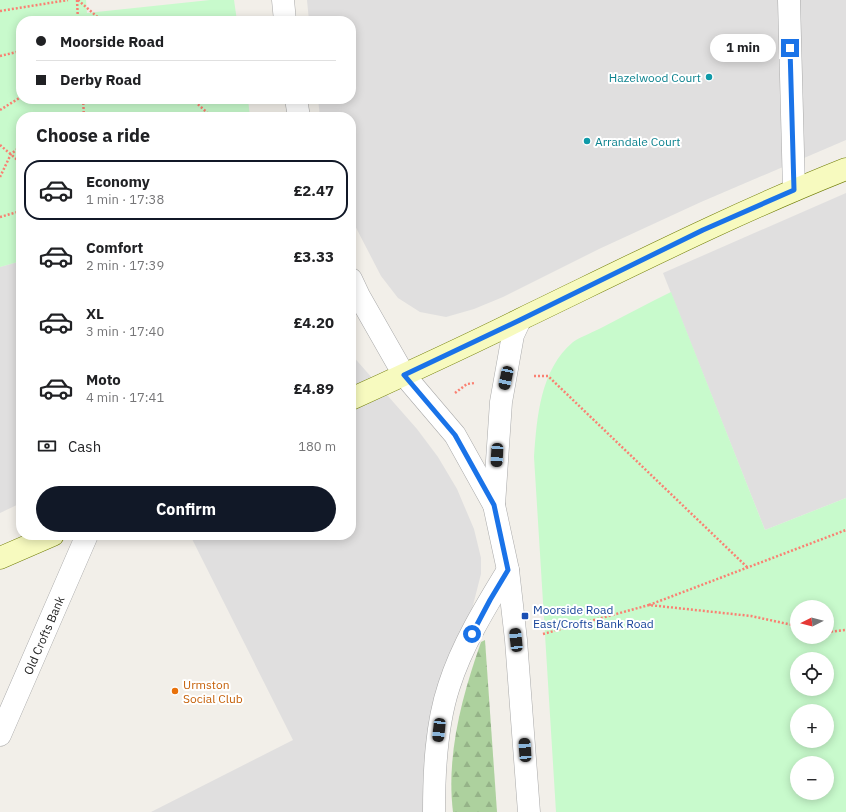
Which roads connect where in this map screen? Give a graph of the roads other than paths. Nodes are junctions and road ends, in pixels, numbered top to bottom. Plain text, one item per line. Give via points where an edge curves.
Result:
1 (283, 0) edge
2 (789, 0) edge
3 (285, 16) edge
4 (846, 170) edge
5 (794, 190) junction
6 (356, 289) edge
7 (520, 320) junction
8 (404, 375) junction
9 (356, 397) edge
10 (494, 505) junction
11 (41, 540) edge
12 (85, 540) edge
13 (0, 558) edge
14 (508, 570) junction
15 (0, 735) edge
16 (434, 812) edge
17 (529, 812) edge

1 - 3 street
2 - 5 street
4 - 5 main road
5 - 7 main road via 703,230
6 - 8 street
7 - 8 main road
7 - 10 street via 513,335 501,402
8 - 9 main road
8 - 10 street via 455,435
10 - 14 street
11 - 13 main road
12 - 15 street, Old Crofts Bank
14 - 16 street via 466,645 448,686 439,730 434,775
14 - 17 street

